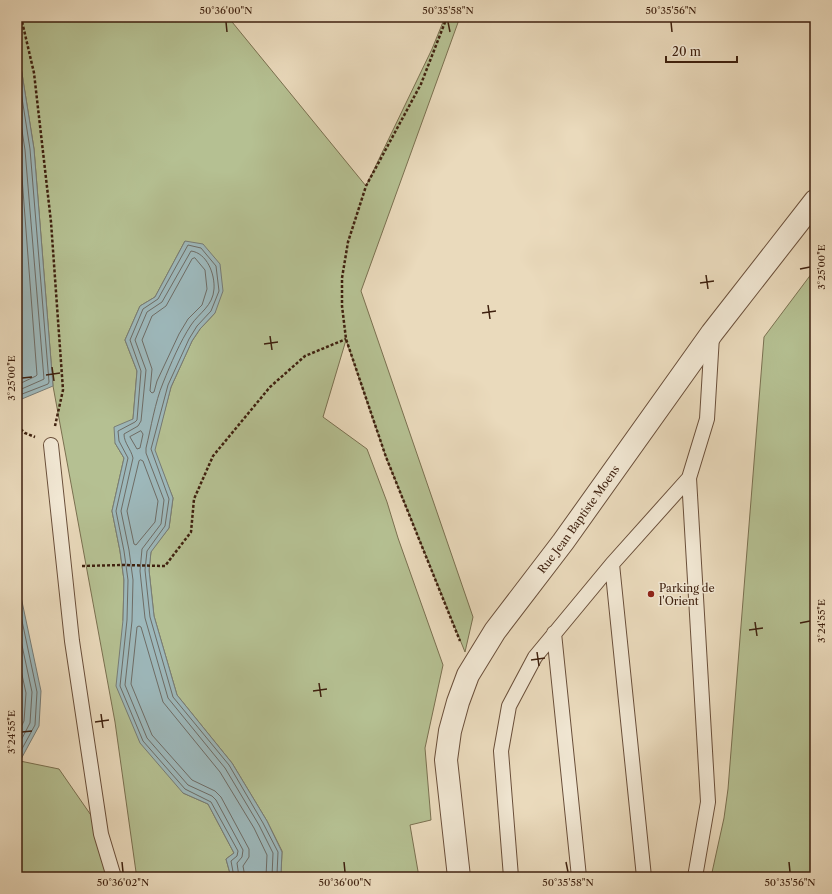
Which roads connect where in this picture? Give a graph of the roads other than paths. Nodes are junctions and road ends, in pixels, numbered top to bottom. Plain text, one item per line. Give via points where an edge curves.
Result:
1 (815, 201) edge
2 (712, 333) junction
3 (51, 445) road end
4 (689, 478) junction
5 (612, 564) junction
6 (554, 633) junction
7 (114, 877) edge
8 (459, 877) edge
9 (511, 877) edge
10 (579, 877) edge
11 (644, 877) edge
12 (695, 877) edge

1 - 2 street, Rue Jean Baptiste Moens
2 - 4 lane via 707,419
2 - 8 street, Rue Jean Baptiste Moens via 495,631 468,675 450,731 446,760
3 - 7 lane via 72,641 100,826
4 - 5 lane
4 - 12 lane via 708,802
5 - 6 lane
5 - 11 lane
6 - 9 lane via 535,657 509,706 501,751
6 - 10 lane

